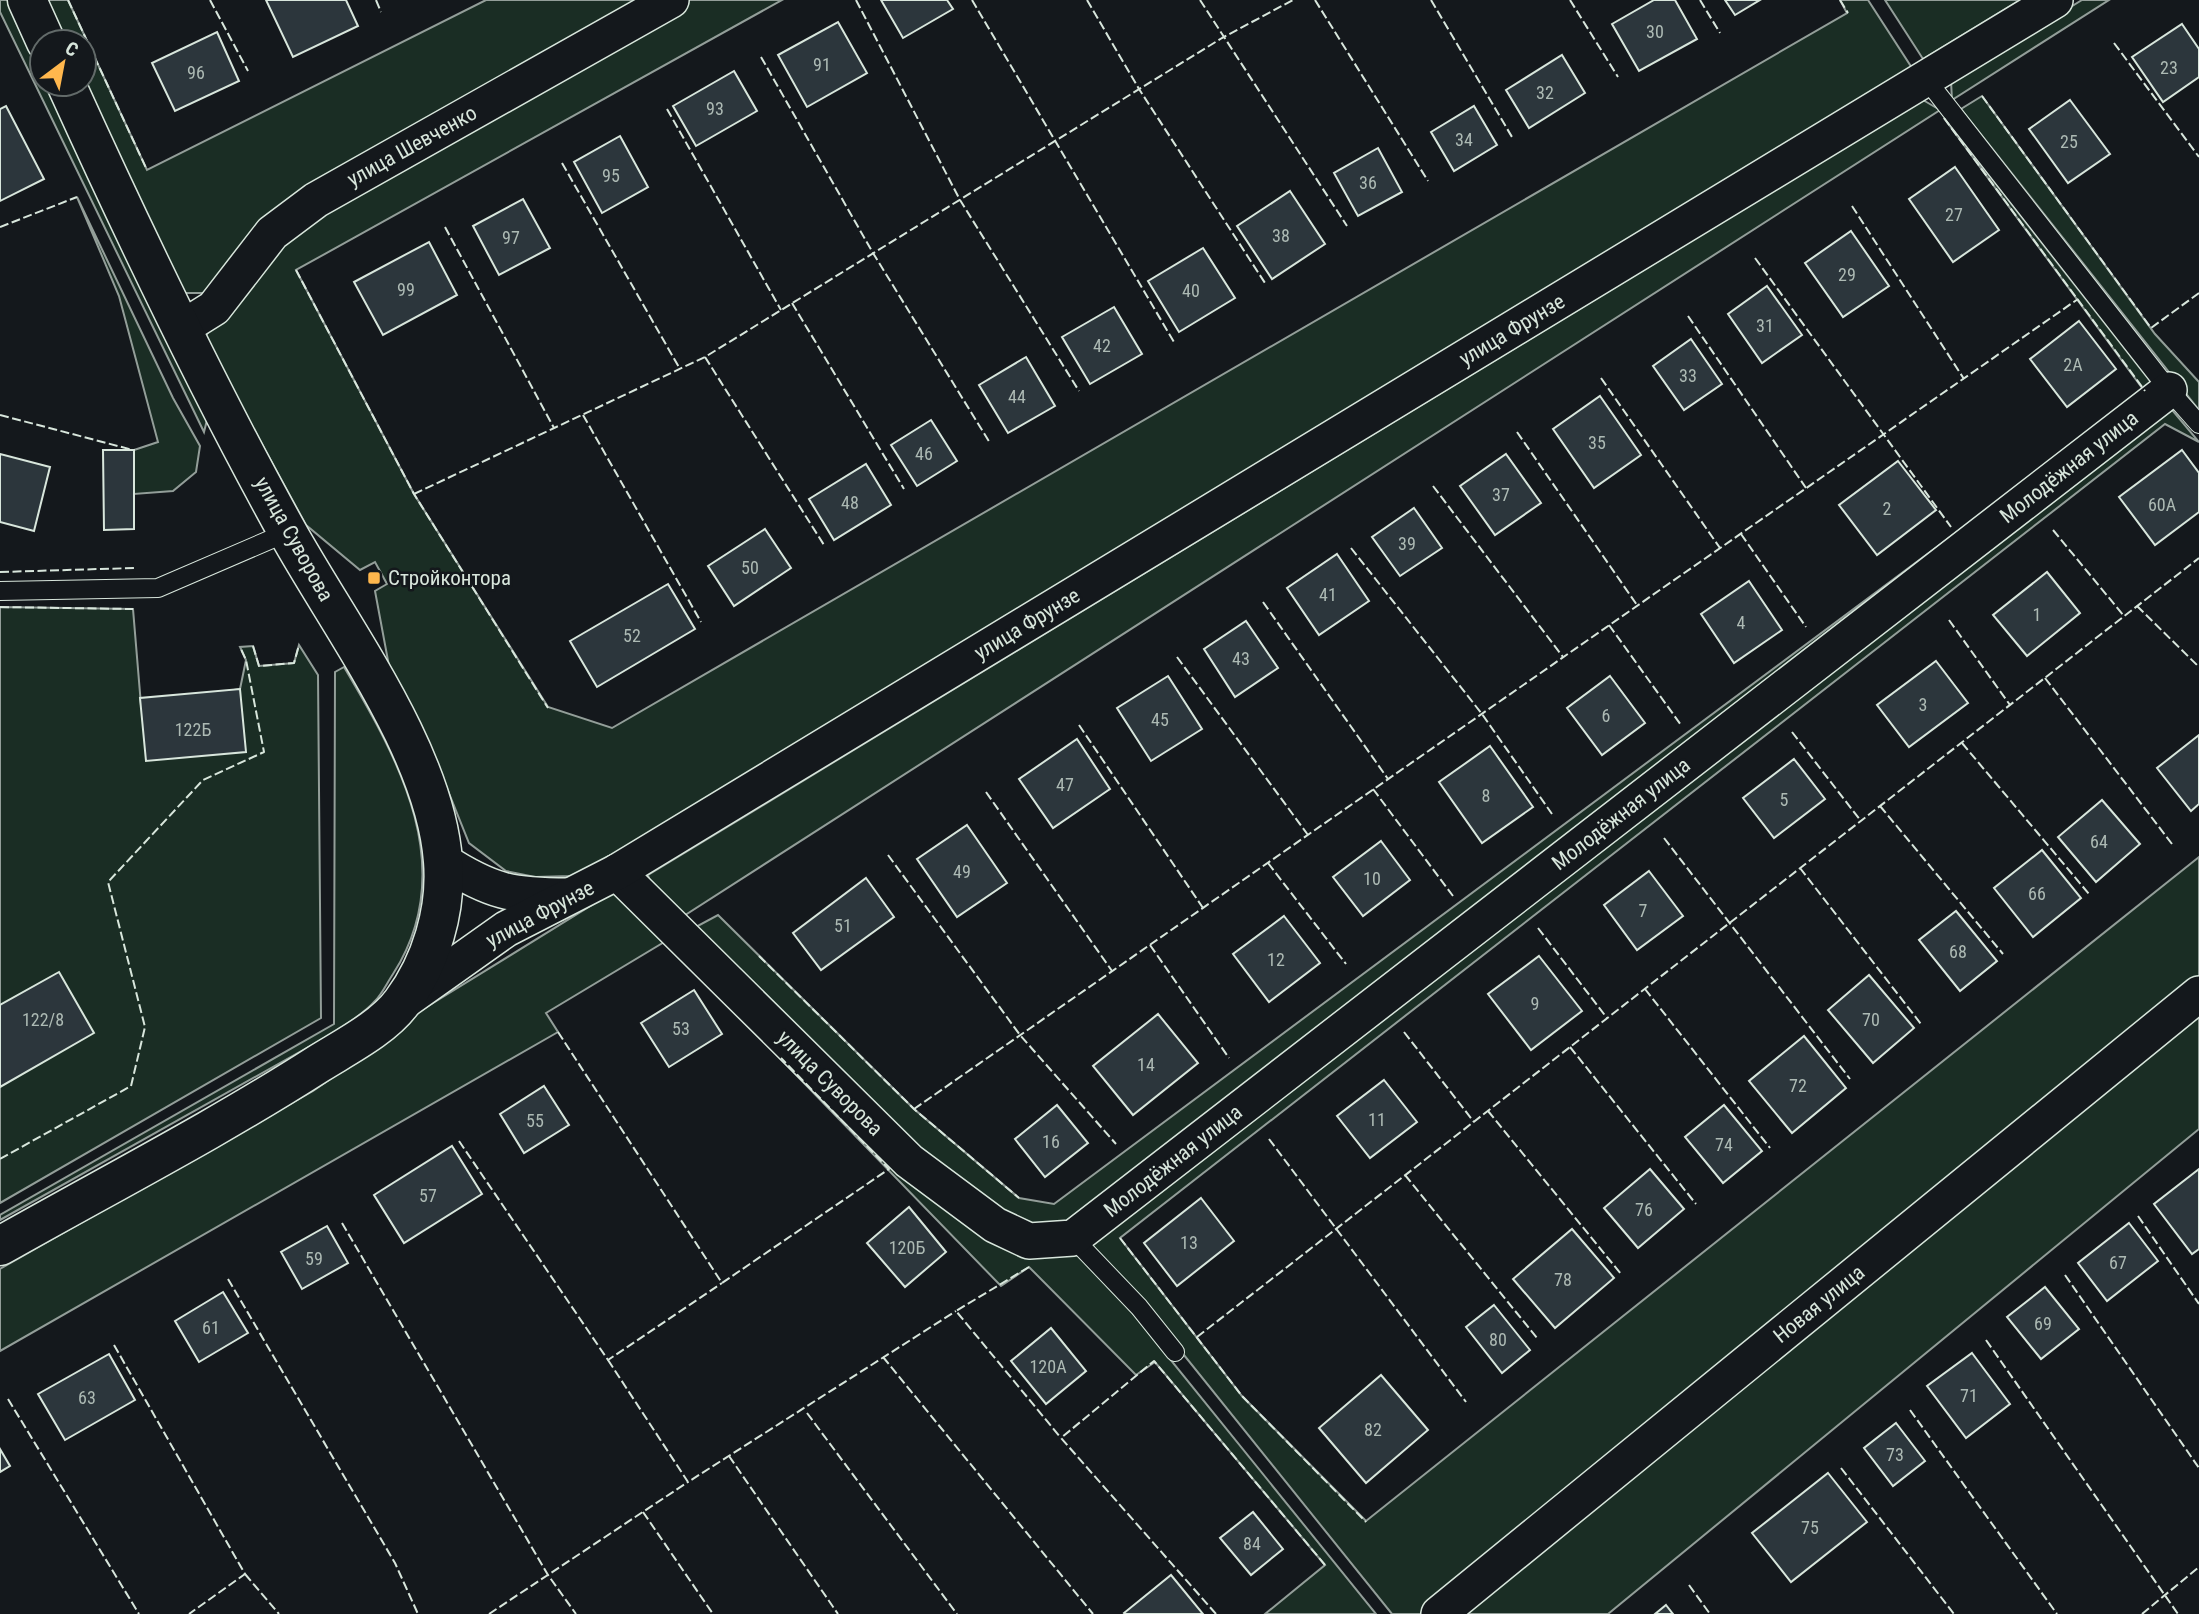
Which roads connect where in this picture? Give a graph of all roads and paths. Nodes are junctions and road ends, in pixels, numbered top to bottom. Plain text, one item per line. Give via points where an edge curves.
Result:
1 (27, 0) edge
2 (671, 0) edge
3 (2054, 0) edge
4 (40, 28) edge
5 (1926, 79) junction
6 (72, 98) edge
7 (182, 328) junction
8 (2169, 390) junction
9 (2199, 424) edge
10 (288, 532) junction
11 (0, 591) edge
12 (443, 861) junction
13 (617, 872) junction
14 (572, 896) junction
15 (2199, 993) edge
16 (400, 1004) junction
17 (1073, 1238) junction
18 (0, 1246) edge
19 (1174, 1352) dead end
20 (1439, 1614) edge

1 - 4 main road
2 - 7 street, улица Шевченко via 316,200 272,233 214,308
3 - 5 street, улица Фрунзе
5 - 8 lane
5 - 13 street, улица Фрунзе
6 - 7 main road, улица Суворова
7 - 10 main road, улица Суворова
8 - 9 lane
8 - 17 street, Молодёжная улица
10 - 11 lane via 158,588
10 - 12 main road, улица Суворова via 378,685 427,785
12 - 14 street via 473,881 508,894
12 - 16 main road, улица Суворова via 442,907 428,957
13 - 14 street, улица Фрунзе
13 - 17 street, улица Суворова via 909,1161 995,1225 1029,1241
14 - 16 street, улица Фрунзе via 506,929
15 - 20 street, Новая улица
16 - 18 main road, улица Фрунзе via 367,1032 296,1078
17 - 19 lane via 1139,1307

